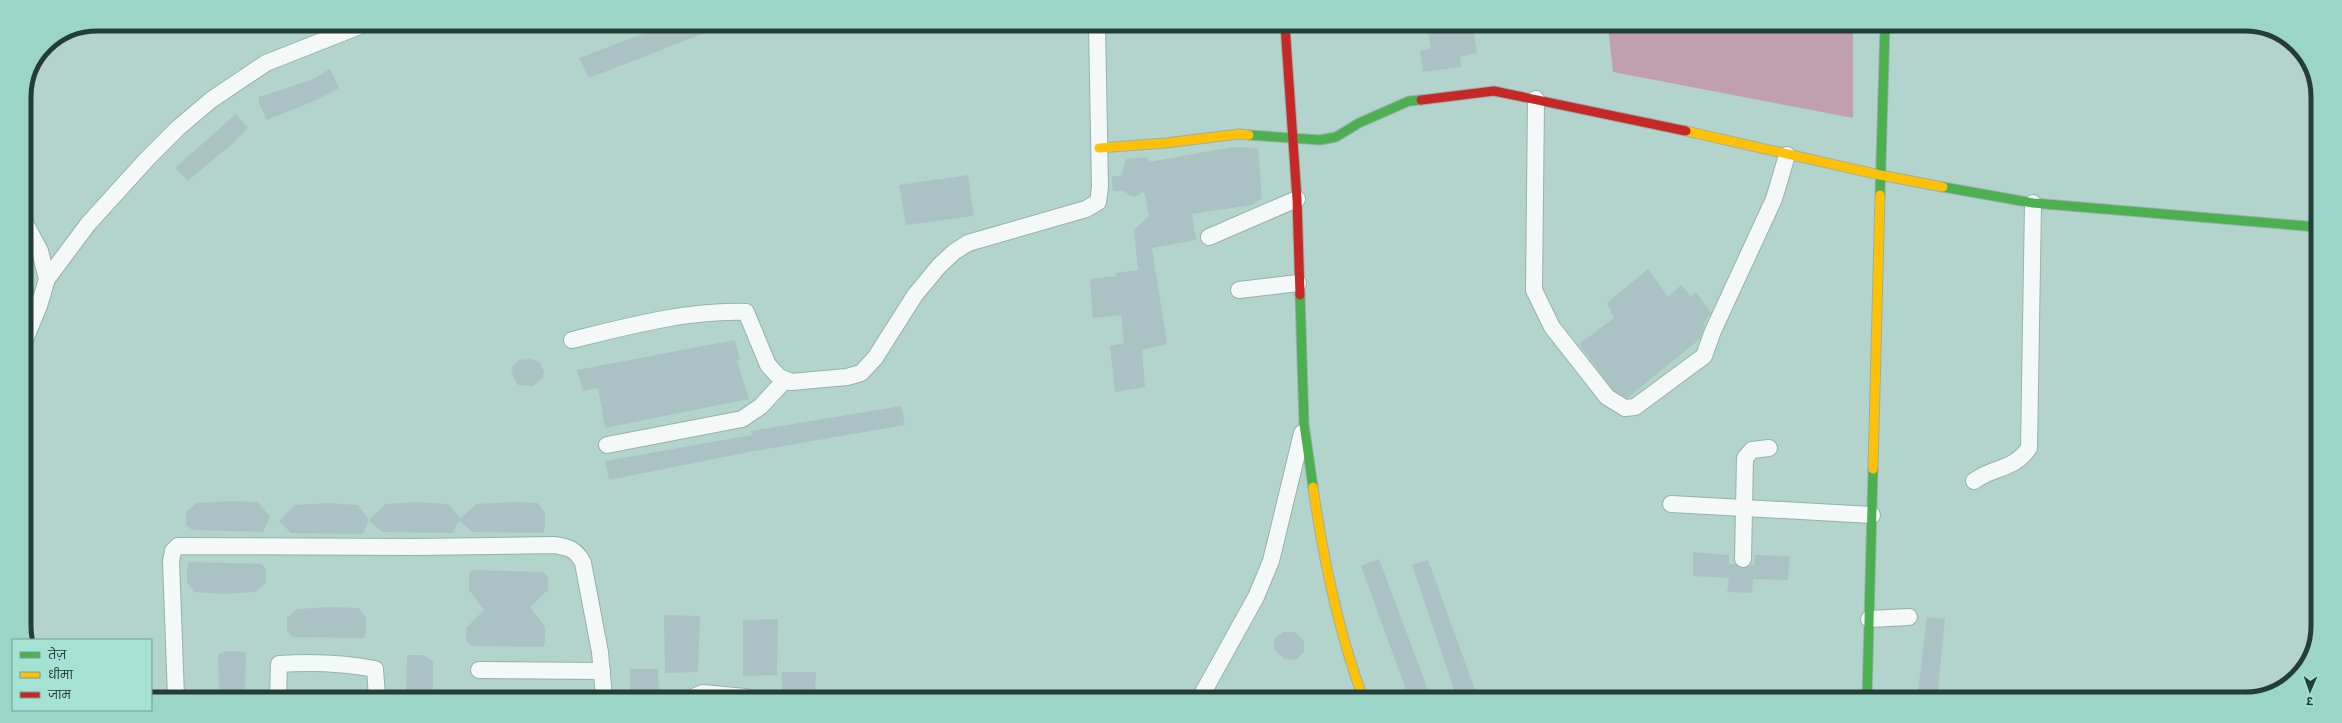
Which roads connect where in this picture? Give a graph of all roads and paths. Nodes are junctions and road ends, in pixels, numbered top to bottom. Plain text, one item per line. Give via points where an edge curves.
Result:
1 (347, 31) edge
2 (1097, 31) edge
3 (1285, 31) edge
4 (1885, 31) edge
5 (1536, 99) junction
6 (1293, 139) junction
7 (1099, 148) junction
8 (1787, 155) junction
9 (1880, 175) junction
10 (1298, 198) junction
11 (2033, 203) junction
12 (2311, 226) edge
13 (31, 234) edge
14 (1209, 237) dead end
15 (47, 279) junction
16 (1298, 283) junction
17 (1239, 290) dead end
18 (31, 325) edge
19 (572, 340) dead end
20 (785, 380) junction
21 (1304, 424) junction
22 (607, 445) dead end
23 (1769, 448) dead end
24 (1974, 481) dead end
25 (1671, 504) dead end
26 (1743, 508) junction
27 (1872, 515) junction
28 (1743, 559) dead end
29 (1909, 617) dead end
30 (1869, 619) junction
31 (479, 670) dead end
32 (602, 671) junction
33 (176, 692) edge
34 (278, 692) edge
35 (377, 692) edge
36 (604, 692) edge
37 (1203, 692) edge
38 (1361, 692) edge
39 (1867, 692) edge

1 - 15 street via 266,63 211,100 178,128 126,182 88,224
2 - 7 street
3 - 6 street
4 - 9 street
5 - 6 street via 1494,91 1409,101 1359,123 1336,137 1320,140
5 - 8 street
5 - 8 street via 1534,290 1552,327 1607,397 1625,408 1635,407 1704,356 1774,199
6 - 7 street via 1240,134
6 - 10 street
7 - 20 street via 1098,202 1086,210 968,243 954,252 915,295 875,358 862,373 791,382
8 - 9 street
9 - 11 street
9 - 27 street
10 - 14 street
10 - 16 street
11 - 12 street
11 - 24 street via 2029,448 2020,459 1999,470 1986,472
13 - 15 street via 40,250
15 - 18 street
16 - 17 street
16 - 21 street
19 - 20 street via 635,324 723,311 746,312 768,365 779,378
20 - 22 street via 761,406 742,419
21 - 37 street via 1271,561 1256,597
21 - 38 street via 1320,535 1349,660
23 - 26 street via 1752,450 1745,458
25 - 26 street
26 - 27 street
26 - 28 street
27 - 30 street
29 - 30 street
30 - 39 street
31 - 32 street
32 - 33 street via 583,563 578,553 568,547 178,546 173,551 171,560
32 - 36 street
34 - 35 street via 279,664 294,663 350,665 375,669

